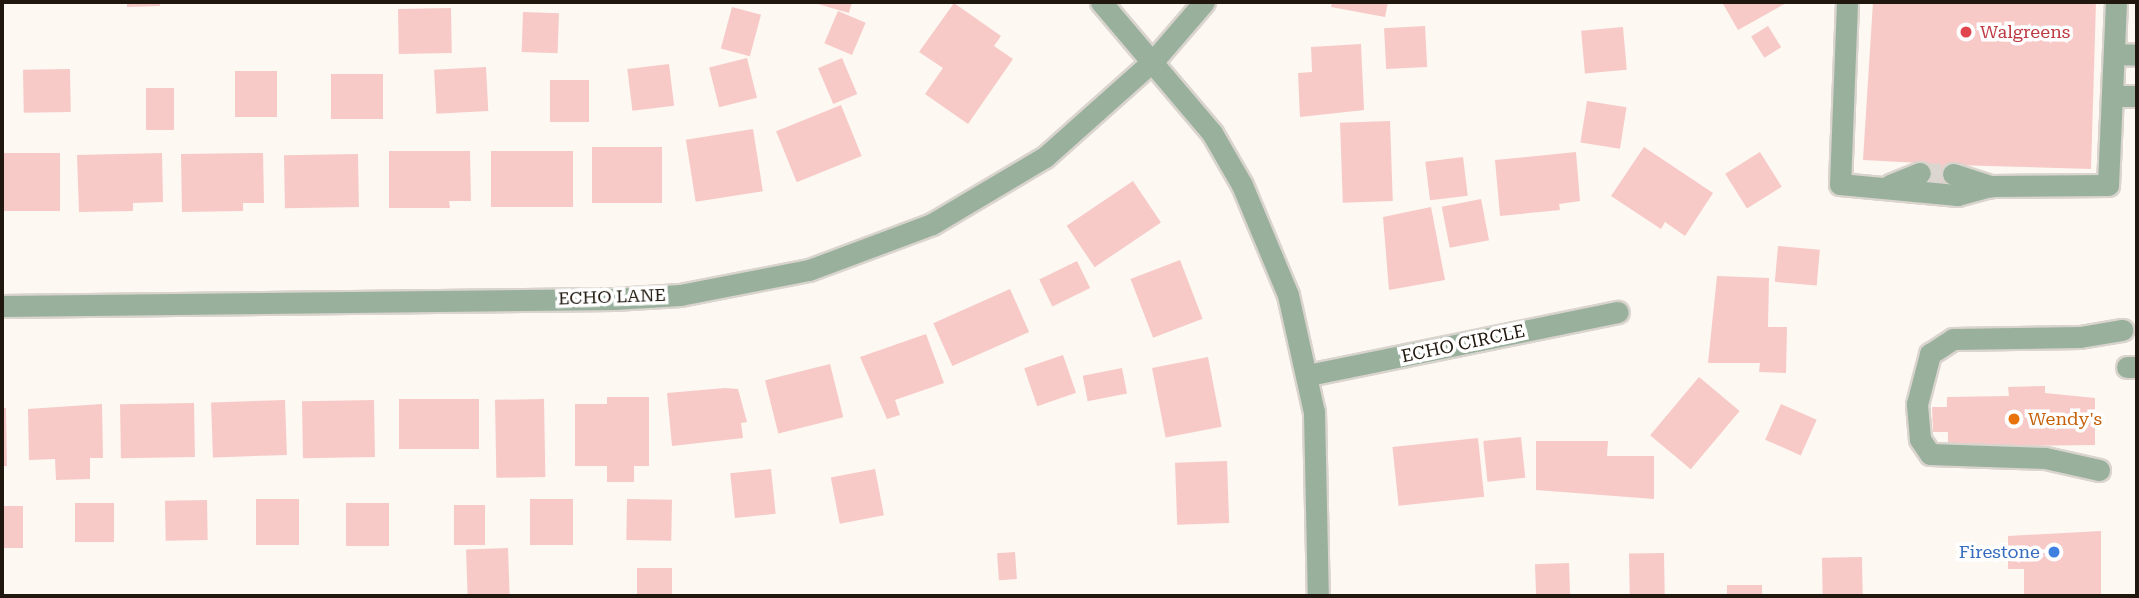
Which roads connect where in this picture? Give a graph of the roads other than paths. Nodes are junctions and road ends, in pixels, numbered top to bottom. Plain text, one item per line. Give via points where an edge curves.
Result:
1 (1101, 2) edge
2 (1204, 2) edge
3 (1847, 2) edge
4 (2116, 2) edge
5 (2114, 54) junction
6 (2137, 55) edge
7 (1155, 59) junction
8 (2112, 96) junction
9 (2137, 96) edge
10 (1920, 173) tunnel mouth
11 (1953, 174) tunnel mouth
12 (1890, 185) junction
13 (1991, 186) junction
14 (2, 306) edge
15 (1618, 312) dead end
16 (2122, 330) dead end
17 (1308, 375) junction
18 (2099, 470) dead end
19 (1318, 596) edge

1 - 7 street
2 - 7 street, ECHO LANE
3 - 12 street via 1840,184
4 - 5 street
5 - 6 street
5 - 8 street
7 - 14 street, ECHO LANE via 1097,116 990,193 872,250 746,285 614,299
7 - 17 street via 1242,185 1288,295
8 - 9 street
8 - 13 street via 2108,186
10 - 12 street
11 - 13 street
12 - 13 street via 1957,195
15 - 17 street, ECHO CIRCLE
16 - 18 street via 2080,337 1953,340 1930,354 1917,404 1920,439 1930,454 2045,458
17 - 19 street via 1320,472

